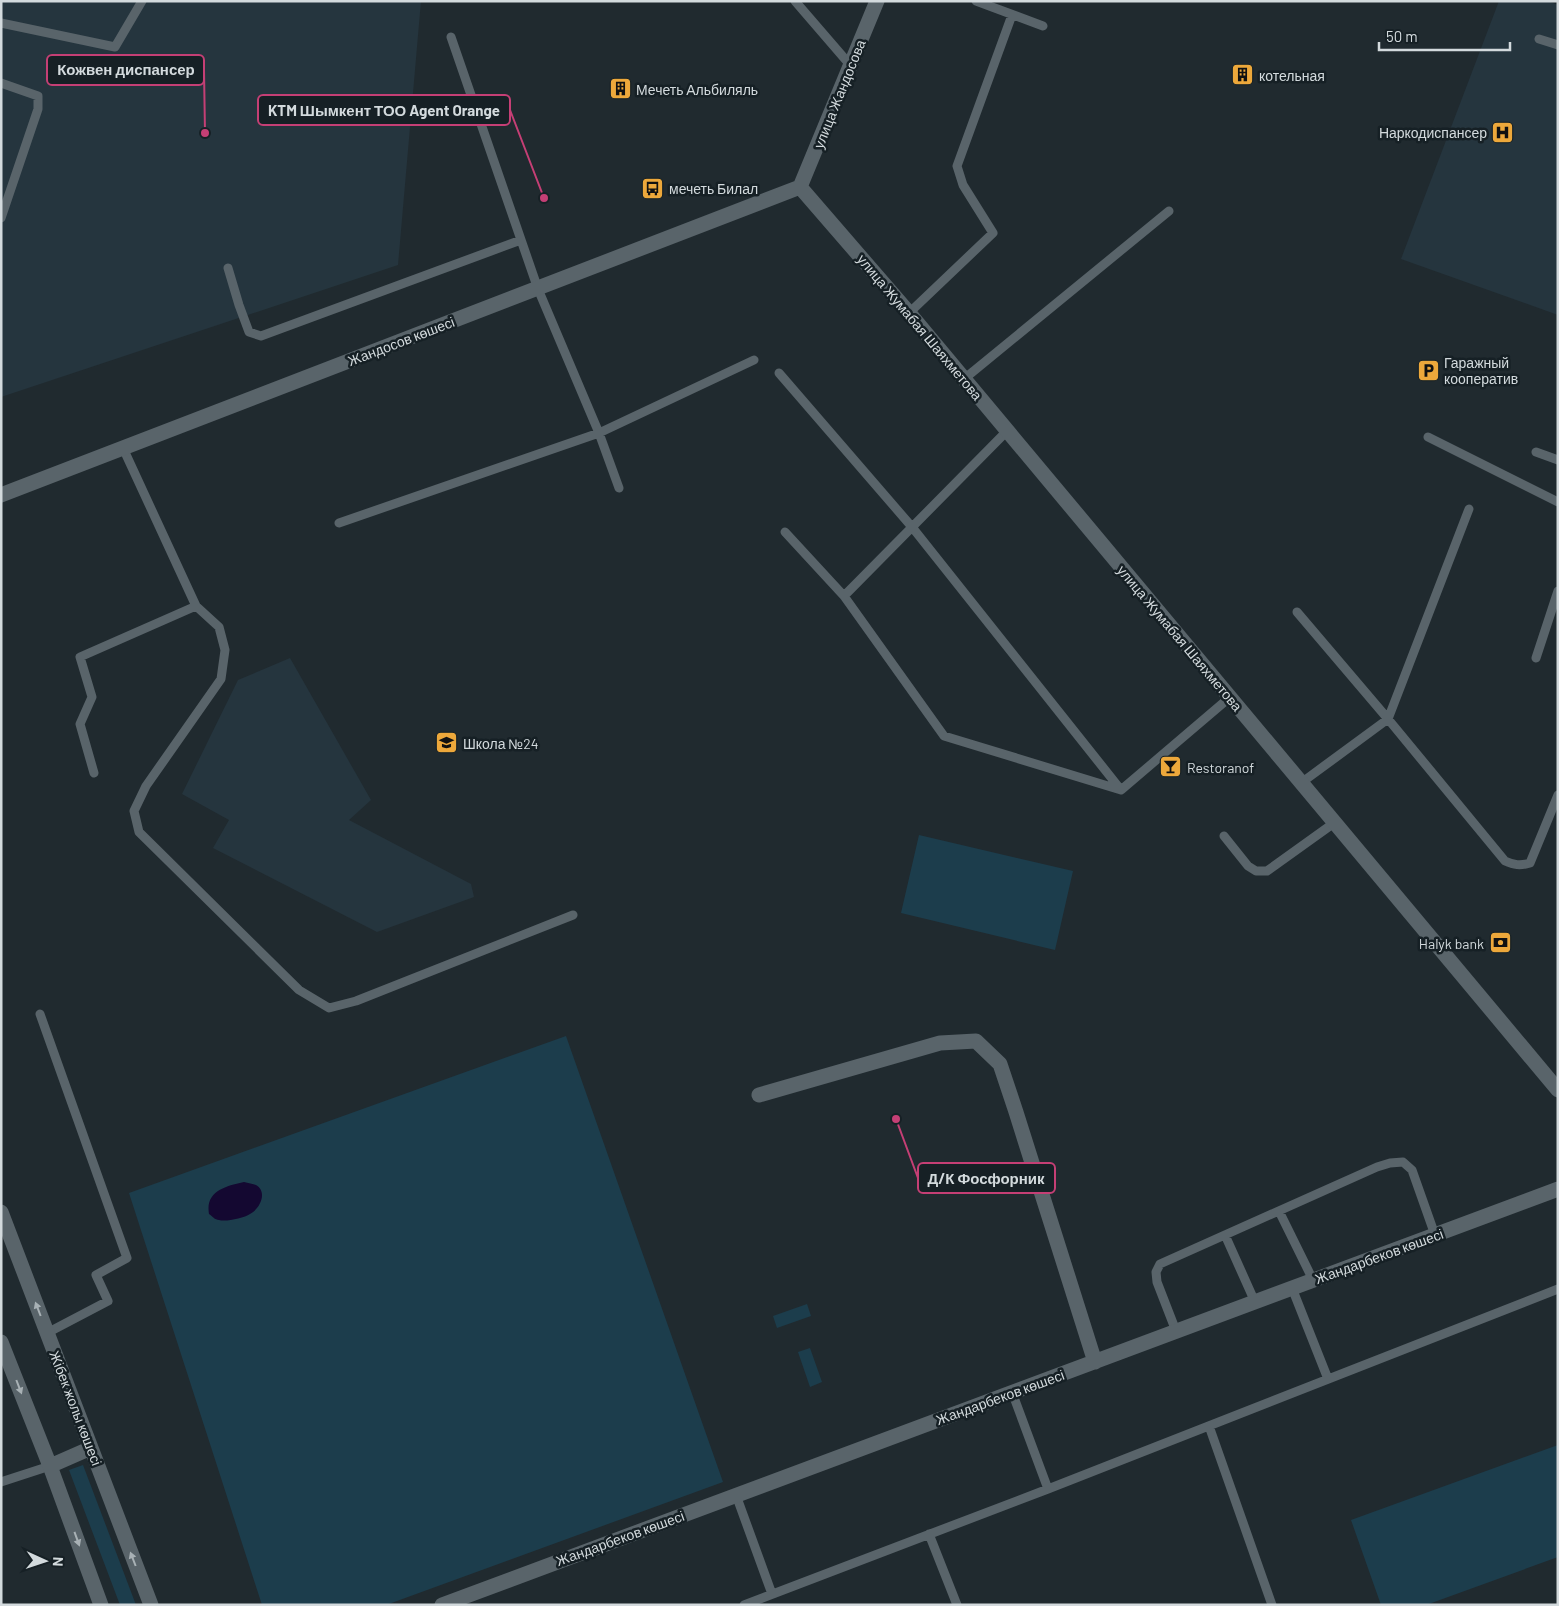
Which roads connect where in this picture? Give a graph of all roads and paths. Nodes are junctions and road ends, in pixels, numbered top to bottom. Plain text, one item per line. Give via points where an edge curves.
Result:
1 (142, 1) edge
2 (795, 1) edge
3 (877, 1) edge
4 (976, 1) edge
5 (1012, 15) junction
6 (1, 23) edge
7 (1044, 26) dead end
8 (451, 37) dead end
9 (1539, 39) dead end
10 (1558, 45) edge
11 (851, 66) junction
12 (1, 83) edge
13 (800, 186) junction
14 (1169, 212) dead end
15 (1, 218) edge
16 (520, 240) junction
17 (228, 268) dead end
18 (538, 289) junction
19 (909, 313) junction
20 (754, 360) dead end
21 (779, 372) dead end
22 (964, 379) junction
23 (1007, 431) junction
24 (599, 433) junction
25 (1428, 437) dead end
26 (123, 448) junction
27 (1536, 452) dead end
28 (1558, 460) edge
29 (619, 488) dead end
30 (1, 494) edge
31 (1558, 502) edge
32 (1469, 509) dead end
33 (339, 523) dead end
34 (912, 527) junction
35 (786, 532) dead end
36 (1558, 591) edge
37 (844, 596) junction
38 (196, 606) junction
39 (1297, 612) dead end
40 (1536, 658) dead end
41 (1230, 698) junction
42 (1388, 719) junction
43 (94, 773) dead end
44 (1301, 783) junction
45 (1121, 790) junction
46 (1558, 795) edge
47 (1334, 823) junction
48 (1224, 836) dead end
49 (573, 915) dead end
50 (40, 1014) dead end
51 (1558, 1090) edge
52 (759, 1095) dead end
53 (1558, 1189) edge
54 (1279, 1211) junction
55 (1, 1212) edge
56 (1225, 1235) junction
57 (1436, 1235) junction
58 (1313, 1280) junction
59 (1292, 1288) junction
60 (1558, 1289) edge
61 (1255, 1302) junction
62 (1176, 1332) junction
63 (47, 1333) junction
64 (1, 1342) edge
65 (1095, 1362) junction
66 (1328, 1379) junction
67 (1012, 1392) junction
68 (1209, 1426) junction
69 (91, 1448) junction
70 (50, 1466) junction
71 (1, 1482) edge
72 (1048, 1489) junction
73 (736, 1495) junction
74 (929, 1534) junction
75 (772, 1594) junction
76 (458, 1602) edge
77 (101, 1605) edge
78 (151, 1605) edge
79 (442, 1605) edge
80 (744, 1605) edge
81 (957, 1605) edge
82 (1272, 1605) edge

1 - 6 lane via 115,47
2 - 11 lane
3 - 11 street, улица Жандосова
4 - 5 lane
5 - 7 lane
5 - 19 lane via 956,166 963,185 993,233
8 - 16 lane
9 - 10 lane
11 - 13 street, улица Жандосова
12 - 15 lane via 38,96 38,109
13 - 18 street, Жандосов көшесі
13 - 19 street, улица Жумабая Шаяхметова
14 - 22 lane
16 - 17 lane via 261,336 249,332
16 - 18 lane
18 - 24 lane
18 - 26 street, Жандосов көшесі
19 - 22 street, улица Жумабая Шаяхметова
20 - 24 lane
21 - 34 lane
22 - 23 street, улица Жумабая Шаяхметова
23 - 34 lane
23 - 41 street, улица Жумабая Шаяхметова
24 - 29 lane
24 - 33 lane
25 - 31 lane
26 - 30 street, Жандосов көшесі
26 - 38 lane
27 - 28 lane
32 - 42 lane
34 - 37 lane
34 - 45 lane
35 - 37 lane
36 - 40 lane
37 - 45 lane via 944,736
38 - 43 lane via 80,657 92,697 80,724
38 - 49 lane via 219,627 225,650 221,679 146,786 134,811 140,832 300,990 329,1008 356,1001
39 - 42 lane
41 - 44 street, улица Жумабая Шаяхметова
41 - 45 lane
42 - 44 lane
42 - 46 lane via 1504,861 1522,866 1530,863
44 - 47 street, улица Жумабая Шаяхметова
47 - 48 lane via 1267,871 1256,871 1248,866
47 - 51 street, улица Жумабая Шаяхметова
50 - 63 lane via 127,1258 96,1275 108,1301
52 - 65 street via 940,1043 976,1040 1000,1064
53 - 57 street, Жандарбеков көшесі
54 - 56 lane
54 - 57 lane via 1377,1168 1403,1162 1412,1170
54 - 58 lane
63 -> 55 street, Жібек жолы көшесі
56 - 61 lane
56 - 62 lane via 1160,1264 1156,1272 1157,1282
57 - 58 street, Жандарбеков көшесі
58 - 59 street, Жандарбеков көшесі
59 - 61 street, Жандарбеков көшесі
59 - 66 lane
60 - 66 lane
61 - 62 street, Жандарбеков көшесі
62 - 65 street, Жандарбеков көшесі
63 - 69 street, Жібек жолы көшесі
64 -> 70 street
65 - 67 street, Жандарбеков көшесі
66 - 68 lane
67 - 72 lane
67 - 73 street, Жандарбеков көшесі
68 - 72 lane
68 - 82 lane
69 - 70 street
78 -> 69 street, Жібек жолы көшесі
70 - 71 lane
70 -> 77 street
72 - 74 lane
73 - 75 lane
73 - 76 street, Жандарбеков көшесі
74 - 75 lane
74 - 81 lane
75 - 80 lane
76 - 79 street, Жандарбеков көшесі

